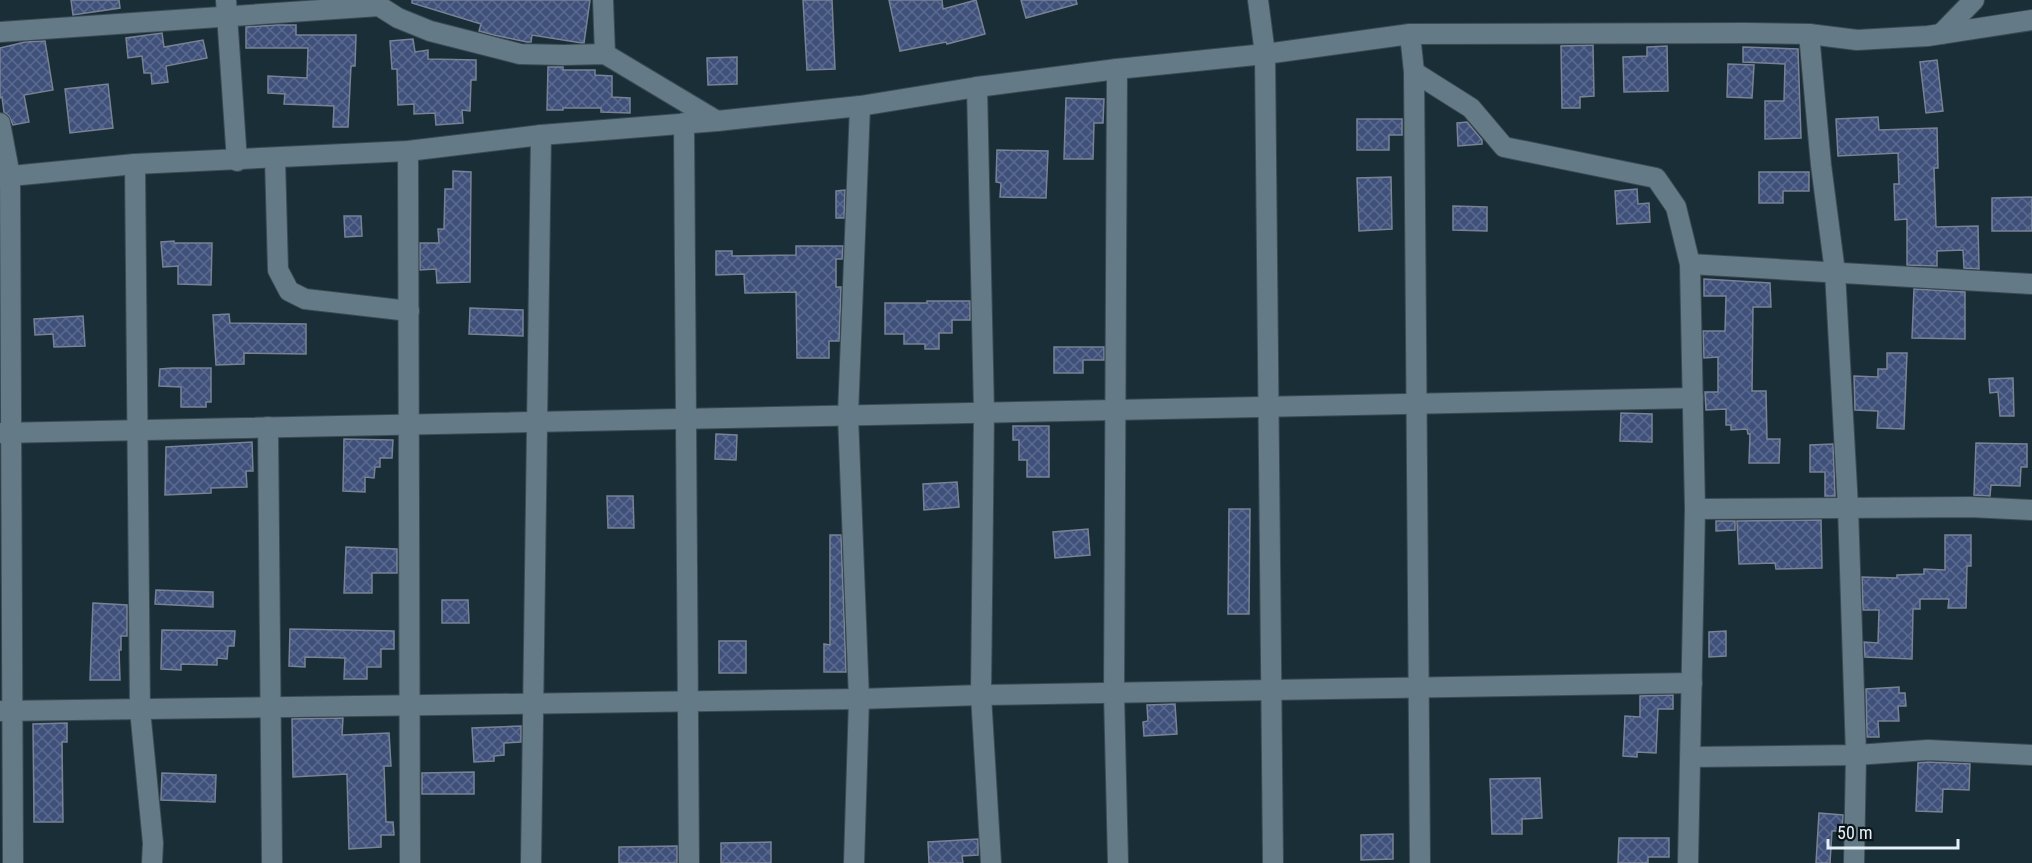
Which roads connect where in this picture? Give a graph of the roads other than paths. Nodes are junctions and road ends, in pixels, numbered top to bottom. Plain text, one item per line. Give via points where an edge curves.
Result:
1 (603, 0) edge
2 (1258, 0) edge
3 (1974, 0) edge
4 (377, 3) edge
5 (227, 8) edge
6 (2032, 20) edge
7 (0, 33) edge
8 (1410, 34) junction
9 (1809, 34) junction
10 (1941, 34) junction
11 (605, 54) junction
12 (1265, 54) junction
13 (1118, 69) junction
14 (1414, 72) junction
15 (977, 87) junction
16 (860, 106) junction
17 (717, 121) junction
18 (0, 123) edge
19 (684, 123) junction
20 (541, 135) junction
21 (408, 151) junction
22 (275, 158) junction
23 (237, 160) junction
24 (135, 164) junction
25 (5, 176) edge
26 (1690, 264) junction
27 (1835, 272) junction
28 (2027, 288) edge
29 (409, 311) junction
30 (1693, 398) junction
31 (1416, 404) junction
32 (1268, 406) junction
33 (1115, 410) junction
34 (984, 412) junction
35 (848, 415) junction
36 (686, 419) junction
37 (537, 422) junction
38 (409, 424) junction
39 (268, 427) junction
40 (137, 430) junction
41 (5, 433) edge
42 (1848, 507) junction
43 (1695, 508) junction
44 (2032, 510) edge
45 (1692, 683) junction
46 (1418, 688) junction
47 (1271, 690) junction
48 (1114, 693) junction
49 (981, 695) junction
50 (859, 699) junction
51 (687, 700) junction
52 (533, 703) junction
53 (410, 705) junction
54 (270, 708) junction
55 (140, 710) junction
56 (6, 711) edge
57 (1856, 755) junction
58 (2032, 755) edge
59 (1691, 757) junction
60 (13, 863) edge
61 (152, 863) edge
62 (272, 863) edge
63 (410, 863) edge
64 (531, 863) edge
65 (689, 863) edge
66 (854, 863) edge
67 (991, 863) edge
68 (1118, 863) edge
69 (1273, 863) edge
70 (1420, 863) edge
71 (1688, 863) edge
72 (1854, 863) edge

1 - 11 street
2 - 12 street
3 - 10 street
4 - 5 street
4 - 11 street via 398,18 430,31 520,54
5 - 7 street
5 - 23 street
6 - 10 street
8 - 9 street
8 - 12 street
8 - 14 street
9 - 10 street via 1857,40
9 - 27 street
11 - 17 street
12 - 13 street
12 - 32 street
13 - 15 street
13 - 33 street
14 - 26 street via 1471,108 1504,147 1656,178 1676,207
14 - 31 street
15 - 16 street
15 - 34 street
16 - 17 street
16 - 35 street
17 - 19 street
18 - 25 street
19 - 20 street
19 - 36 street
20 - 21 street
20 - 37 street
21 - 22 street
21 - 29 street
22 - 23 street
22 - 29 street via 278,270 289,291 305,299
23 - 24 street
24 - 25 street
24 - 40 street
25 - 41 street
26 - 27 street
26 - 30 street
27 - 28 street
27 - 42 street
29 - 38 street
30 - 31 street
30 - 43 street
31 - 32 street
31 - 46 street
32 - 33 street
32 - 47 street
33 - 34 street
33 - 48 street
34 - 35 street
34 - 49 street
35 - 36 street
35 - 50 street
36 - 37 street
36 - 51 street
37 - 38 street
37 - 52 street
38 - 39 street
38 - 53 street
39 - 40 street
39 - 54 street
40 - 41 street
40 - 55 street
41 - 56 street
42 - 43 street
42 - 44 street
42 - 57 street
43 - 45 street
45 - 46 street
45 - 59 street
46 - 47 street
46 - 70 street
47 - 48 street
47 - 69 street
48 - 49 street
48 - 68 street
49 - 50 street
49 - 67 street
50 - 51 street
50 - 66 street
51 - 52 street
51 - 65 street
52 - 53 street
52 - 64 street
53 - 54 street
53 - 63 street
54 - 55 street
54 - 62 street
55 - 56 street
55 - 61 street
56 - 60 street
57 - 58 street via 1928,750
57 - 59 street
57 - 72 street
59 - 71 street

